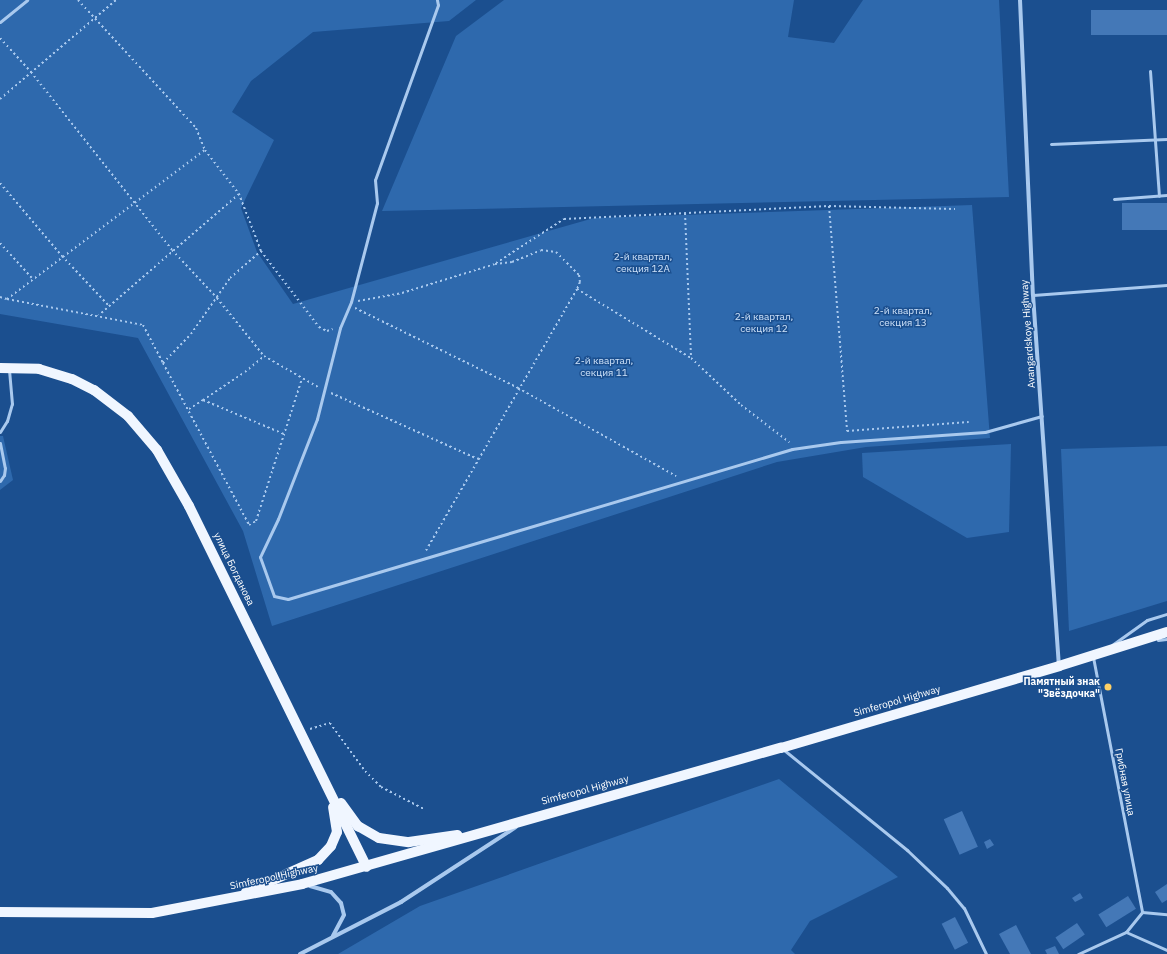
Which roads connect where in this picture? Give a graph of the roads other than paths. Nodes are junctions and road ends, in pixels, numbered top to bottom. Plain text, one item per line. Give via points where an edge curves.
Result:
1 (27, 0) edge
2 (437, 0) edge
3 (1020, 0) edge
4 (0, 22) edge
5 (1150, 72) dead end
6 (1155, 139) junction
7 (1167, 139) edge
8 (1051, 144) dead end
9 (1167, 195) edge
10 (1159, 196) junction
11 (1114, 199) dead end
12 (1167, 285) edge
13 (1033, 295) junction
14 (4, 368) edge
15 (1042, 416) junction
16 (0, 432) edge
17 (0, 443) edge
18 (0, 481) edge
19 (1167, 614) edge
20 (1167, 632) edge
21 (1167, 639) edge
22 (1138, 641) junction
23 (1097, 654) junction
24 (1059, 666) junction
25 (781, 748) junction
26 (322, 776) junction
27 (529, 818) junction
28 (491, 830) junction
29 (367, 867) junction
30 (302, 884) junction
31 (229, 899) junction
32 (0, 912) edge
33 (1142, 912) junction
34 (1167, 914) edge
35 (1126, 932) junction
36 (333, 936) junction
37 (1167, 950) edge
38 (300, 954) edge
39 (986, 954) edge
40 (1078, 954) edge

1 - 4 lane
2 - 15 lane via 438,5 375,180 377,203 350,304 340,328 323,389 317,419 278,519 260,557 274,596 288,599 798,448 841,442 985,432
3 - 13 street, Avangardskoye Highway
5 - 6 lane
6 - 7 lane
6 - 8 lane
6 - 10 lane
9 - 10 lane
10 - 11 lane
12 - 13 lane
13 - 15 street, Avangardskoye Highway
14 - 16 lane via 12,404
14 - 26 main road, улица Богданова via 54,373 94,390 128,416 157,450 189,506
15 - 24 street, Avangardskoye Highway
17 - 18 lane via 5,468
19 - 23 lane via 1147,620
20 - 22 main road, Simferopol Highway
21 - 22 lane
22 - 23 main road, Simferopol Highway
23 - 24 main road, Simferopol Highway
23 - 33 lane, Грибная улица
24 - 25 main road, Simferopol Highway
25 - 27 main road, Simferopol Highway
25 - 39 lane via 907,850 947,888 964,908
26 - 28 main road via 358,826 379,838 409,842
26 - 29 main road, улица Богданова
26 - 31 main road via 336,817 337,832 331,846 318,860 302,869
27 - 28 main road, Simferopol Highway
27 - 36 street via 401,902
28 - 29 main road, Simferopol Highway
29 - 30 main road, Simferopol Highway
30 - 31 main road, Simferopol Highway
30 - 36 street via 331,892 341,903 344,915
31 - 32 main road, Simferopol Highway via 152,913
33 - 34 lane
33 - 35 lane
35 - 37 lane
35 - 40 lane
36 - 38 street

